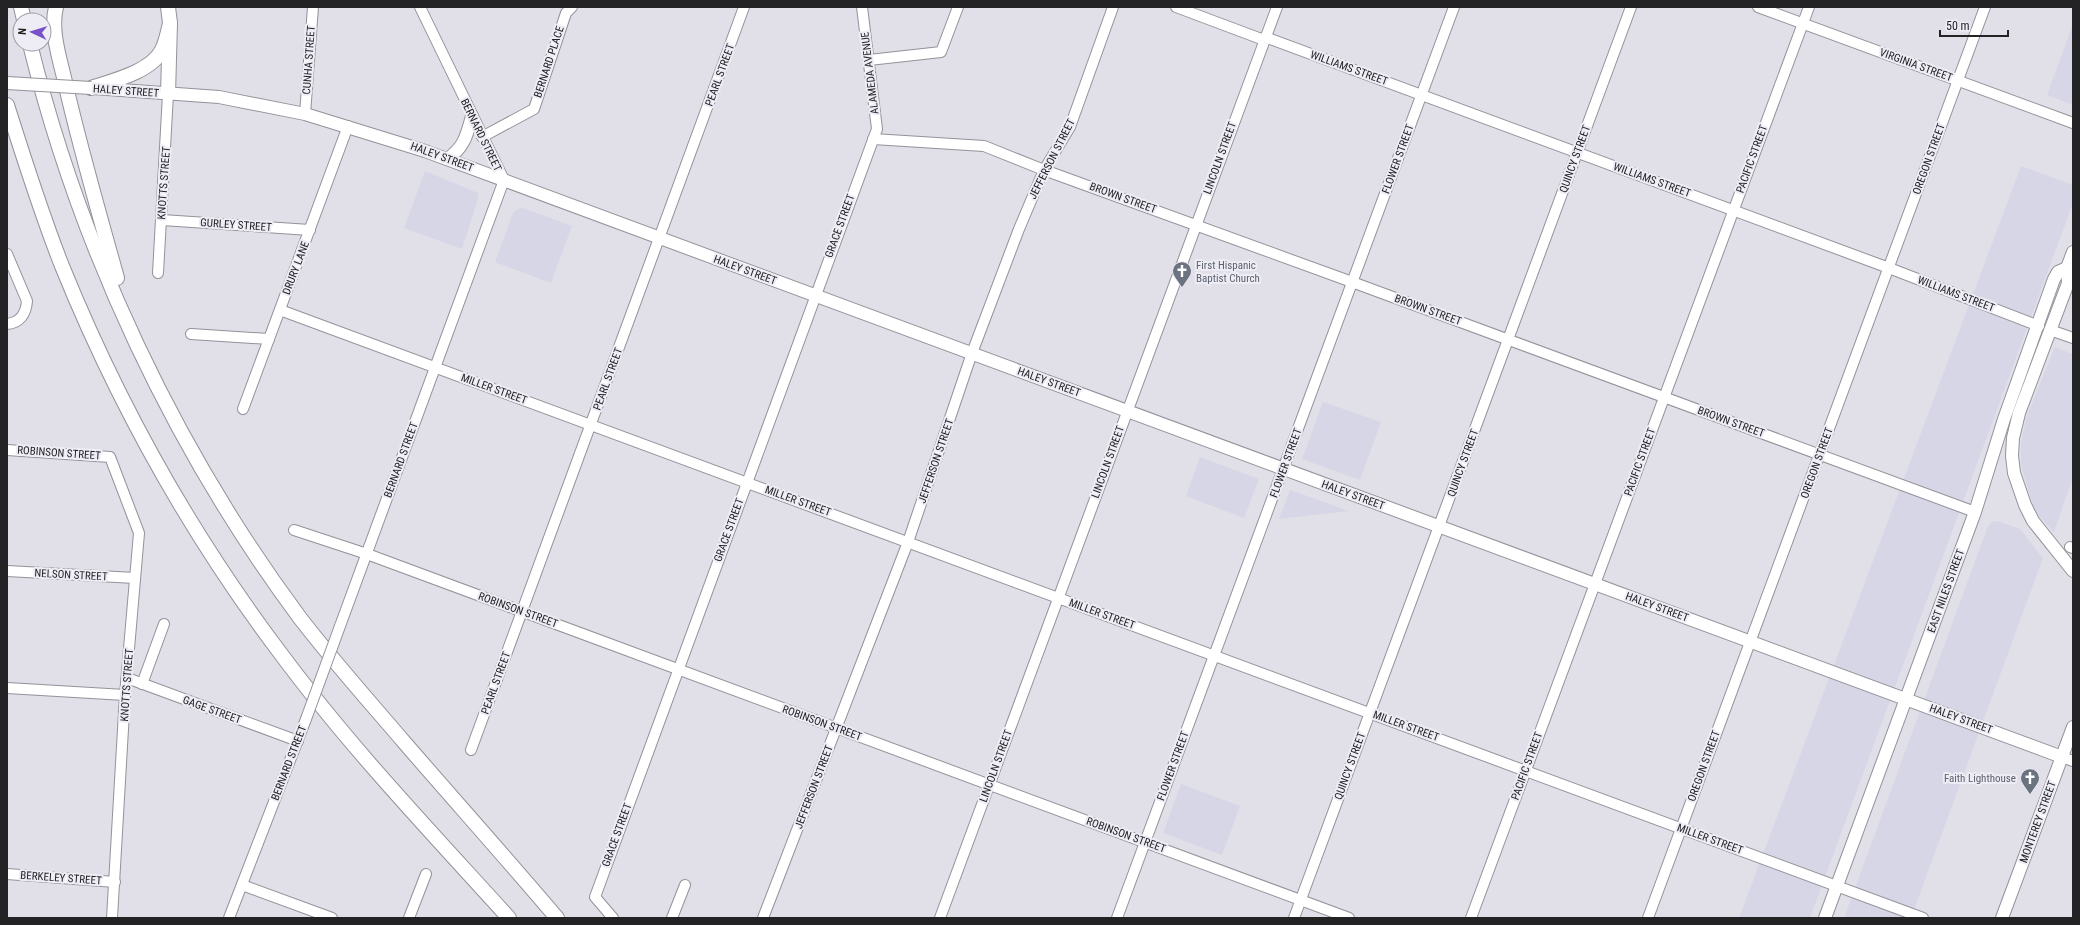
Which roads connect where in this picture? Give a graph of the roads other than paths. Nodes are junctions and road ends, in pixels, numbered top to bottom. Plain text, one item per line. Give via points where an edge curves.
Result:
1 (56, 7) edge
2 (168, 7) edge
3 (313, 7) edge
4 (420, 7) edge
5 (744, 7) edge
6 (862, 7) edge
7 (958, 7) edge
8 (1113, 7) edge
9 (1176, 7) edge
10 (1277, 7) edge
11 (1454, 7) edge
12 (1631, 7) edge
13 (1758, 7) edge
14 (1809, 7) edge
15 (1985, 7) edge
16 (566, 9) edge
17 (170, 23) junction
18 (1803, 23) junction
19 (1265, 39) junction
20 (32, 52) edge
21 (868, 60) junction
22 (1958, 81) junction
23 (7, 83) edge
24 (91, 88) junction
25 (168, 94) junction
26 (1422, 95) junction
27 (7, 105) edge
28 (305, 114) junction
29 (472, 116) junction
30 (7, 118) edge
31 (2073, 123) edge
32 (348, 126) junction
33 (482, 137) junction
34 (873, 139) junction
35 (1578, 153) junction
36 (448, 159) junction
37 (26, 167) junction
38 (1044, 170) junction
39 (504, 180) junction
40 (1733, 210) junction
41 (162, 220) junction
42 (1196, 225) junction
43 (310, 230) junction
44 (659, 238) junction
45 (2073, 252) edge
46 (7, 254) edge
47 (1889, 268) junction
48 (158, 273) dead end
49 (1352, 282) junction
50 (815, 296) junction
51 (280, 310) junction
52 (7, 324) edge
53 (2044, 328) junction
54 (133, 334) junction
55 (192, 334) dead end
56 (2073, 338) edge
57 (269, 339) junction
58 (1508, 340) junction
59 (972, 354) junction
60 (435, 367) junction
61 (1664, 397) junction
62 (243, 409) dead end
63 (1127, 411) junction
64 (591, 425) junction
65 (7, 450) edge
66 (1820, 455) junction
67 (110, 457) joint
68 (1283, 469) junction
69 (746, 482) junction
70 (1975, 512) junction
71 (1439, 526) junction
72 (294, 530) dead end
73 (908, 542) junction
74 (367, 554) junction
75 (7, 571) edge
76 (2073, 571) edge
77 (135, 578) junction
78 (1595, 584) junction
79 (1058, 598) junction
80 (522, 612) junction
81 (164, 624) dead end
82 (1750, 642) junction
83 (1214, 656) junction
84 (678, 670) junction
85 (127, 678) junction
86 (142, 684) junction
87 (7, 688) edge
88 (125, 695) junction
89 (1906, 699) junction
90 (1370, 713) junction
91 (2073, 727) edge
92 (836, 728) junction
93 (298, 741) junction
94 (471, 750) dead end
95 (2067, 759) edge
96 (1526, 771) junction
97 (989, 785) junction
98 (1681, 828) junction
99 (1145, 842) junction
100 (7, 874) edge
101 (426, 874) dead end
102 (115, 882) junction
103 (242, 885) junction
104 (685, 885) dead end
105 (1837, 886) junction
106 (491, 898) junction
107 (1301, 900) junction
108 (556, 916) edge
109 (112, 918) edge
110 (229, 918) edge
111 (332, 918) edge
112 (409, 918) edge
113 (505, 918) edge
114 (510, 918) edge
115 (613, 918) edge
116 (672, 918) edge
117 (763, 918) edge
118 (940, 918) edge
119 (1117, 918) edge
120 (1294, 918) edge
121 (1349, 918) edge
122 (1471, 918) edge
123 (1648, 918) edge
124 (1825, 918) edge
125 (1924, 918) edge
126 (2002, 918) edge

1 - 54 highway via 54,26 58,51 78,142
2 - 17 highway
3 - 28 street, CUNHA STREET
4 - 29 street, BERNARD STREET
5 - 44 street, PEARL STREET
6 - 21 street, ALAMEDA AVENUE
7 - 21 street via 941,52
8 - 38 street, JEFFERSON STREET via 1070,127
9 - 19 street, WILLIAMS STREET
10 - 19 street, LINCOLN STREET
11 - 26 street, FLOWER STREET
12 - 35 street, QUINCY STREET
13 - 18 street, VIRGINIA STREET
14 - 18 street, PACIFIC STREET
15 - 22 street, OREGON STREET
16 - 33 street, BERNARD PLACE via 534,109
17 - 24 highway via 161,51 150,62 134,73
17 - 25 highway
18 - 22 street, VIRGINIA STREET
18 - 40 street, PACIFIC STREET
19 - 26 street, WILLIAMS STREET
19 - 42 street, LINCOLN STREET
20 - 54 highway via 64,161
21 - 34 street, ALAMEDA AVENUE via 877,129
22 - 31 street, VIRGINIA STREET
22 - 47 street, OREGON STREET
23 - 24 main road, HALEY STREET, bridge
24 - 25 main road, HALEY STREET
25 - 28 main road, HALEY STREET via 219,97
25 - 41 street, KNOTTS STREET
26 - 35 street, WILLIAMS STREET
26 - 49 street, FLOWER STREET
27 - 37 highway
28 - 32 main road, HALEY STREET
29 - 33 street, BERNARD STREET
29 - 36 main road via 464,145
30 - 37 highway
32 - 36 main road, HALEY STREET
32 - 43 street, DRURY LANE
33 - 39 street, BERNARD STREET
34 - 38 street, BROWN STREET via 984,146
34 - 50 street, GRACE STREET
35 - 40 street, WILLIAMS STREET
35 - 58 street, QUINCY STREET
36 - 39 main road, HALEY STREET
37 - 106 highway via 62,266 114,383 167,481 208,549 281,654 341,730
38 - 42 street, BROWN STREET
38 - 59 street, JEFFERSON STREET
39 - 44 main road, HALEY STREET
39 - 60 street, BERNARD STREET
40 - 47 street, WILLIAMS STREET
40 - 61 street, PACIFIC STREET
41 - 43 street, GURLEY STREET
41 - 48 street, KNOTTS STREET
42 - 49 street, BROWN STREET
42 - 63 street, LINCOLN STREET
43 - 51 street, DRURY LANE
44 - 50 main road, HALEY STREET
44 - 64 street, PEARL STREET
45 - 53 main road, EAST NILES STREET via 2067,268 2068,283
46 - 52 street via 25,295 27,308 16,322
47 - 53 street, WILLIAMS STREET
47 - 66 street, OREGON STREET
49 - 58 street, BROWN STREET
49 - 68 street, FLOWER STREET
50 - 59 main road, HALEY STREET
50 - 69 street, GRACE STREET
51 - 57 street, DRURY LANE
51 - 60 street, MILLER STREET
53 - 56 street, WILLIAMS STREET
53 - 70 main road, EAST NILES STREET via 2004,419
53 - 76 main road, EAST NILES STREET via 2014,428 2014,473 2024,506 2033,521
54 - 108 highway via 154,381 208,478 238,528 300,618 354,685
55 - 57 street
57 - 62 street, DRURY LANE
58 - 61 street, BROWN STREET
58 - 71 street, QUINCY STREET
59 - 63 main road, HALEY STREET
59 - 73 street, JEFFERSON STREET
60 - 64 street, MILLER STREET
60 - 74 street, BERNARD STREET
61 - 66 street, BROWN STREET
61 - 78 street, PACIFIC STREET
63 - 68 main road, HALEY STREET
63 - 79 street, LINCOLN STREET
64 - 69 street, MILLER STREET
64 - 80 street, PEARL STREET
65 - 67 street, ROBINSON STREET
66 - 70 street, BROWN STREET
66 - 82 street, OREGON STREET
67 - 77 street, KNOTTS STREET via 138,533
68 - 71 main road, HALEY STREET
68 - 83 street, FLOWER STREET
69 - 73 street, MILLER STREET
69 - 84 street, GRACE STREET
70 - 89 main road, EAST NILES STREET
71 - 78 main road, HALEY STREET
71 - 90 street, QUINCY STREET
72 - 74 street, ROBINSON STREET
73 - 79 street, MILLER STREET
73 - 92 street, JEFFERSON STREET
74 - 80 street, ROBINSON STREET
74 - 93 street, BERNARD STREET, bridge
75 - 77 street, NELSON STREET
77 - 85 street, KNOTTS STREET
78 - 82 main road, HALEY STREET
78 - 96 street, PACIFIC STREET
79 - 83 street, MILLER STREET
79 - 97 street, LINCOLN STREET
80 - 84 street, ROBINSON STREET
80 - 94 street, PEARL STREET
81 - 86 street
82 - 89 main road, HALEY STREET
82 - 98 street, OREGON STREET
83 - 90 street, MILLER STREET
83 - 99 street, FLOWER STREET
84 - 92 street, ROBINSON STREET
84 - 115 street, GRACE STREET via 595,898
85 - 86 street, GAGE STREET
85 - 88 street, KNOTTS STREET
86 - 93 street, GAGE STREET
87 - 88 street
88 - 102 street, KNOTTS STREET
89 - 95 main road, HALEY STREET
89 - 105 main road, EAST NILES STREET
90 - 96 street, MILLER STREET
90 - 107 street, QUINCY STREET
91 - 95 main road, MONTEREY STREET
92 - 97 street, ROBINSON STREET
92 - 117 street, JEFFERSON STREET
93 - 103 street, BERNARD STREET
95 - 126 main road, MONTEREY STREET
96 - 98 street, MILLER STREET
96 - 122 street, PACIFIC STREET
97 - 99 street, ROBINSON STREET
97 - 118 street, LINCOLN STREET
98 - 105 street, MILLER STREET
98 - 123 street, OREGON STREET
99 - 107 street, ROBINSON STREET
99 - 119 street, FLOWER STREET
100 - 102 street, BERKELEY STREET
101 - 112 street
102 - 109 street, KNOTTS STREET
103 - 110 street, BERNARD STREET
103 - 111 street
104 - 116 street
105 - 124 main road, EAST NILES STREET
105 - 125 street, MILLER STREET
106 - 113 highway
106 - 114 highway
107 - 120 street, QUINCY STREET
107 - 121 street, ROBINSON STREET

